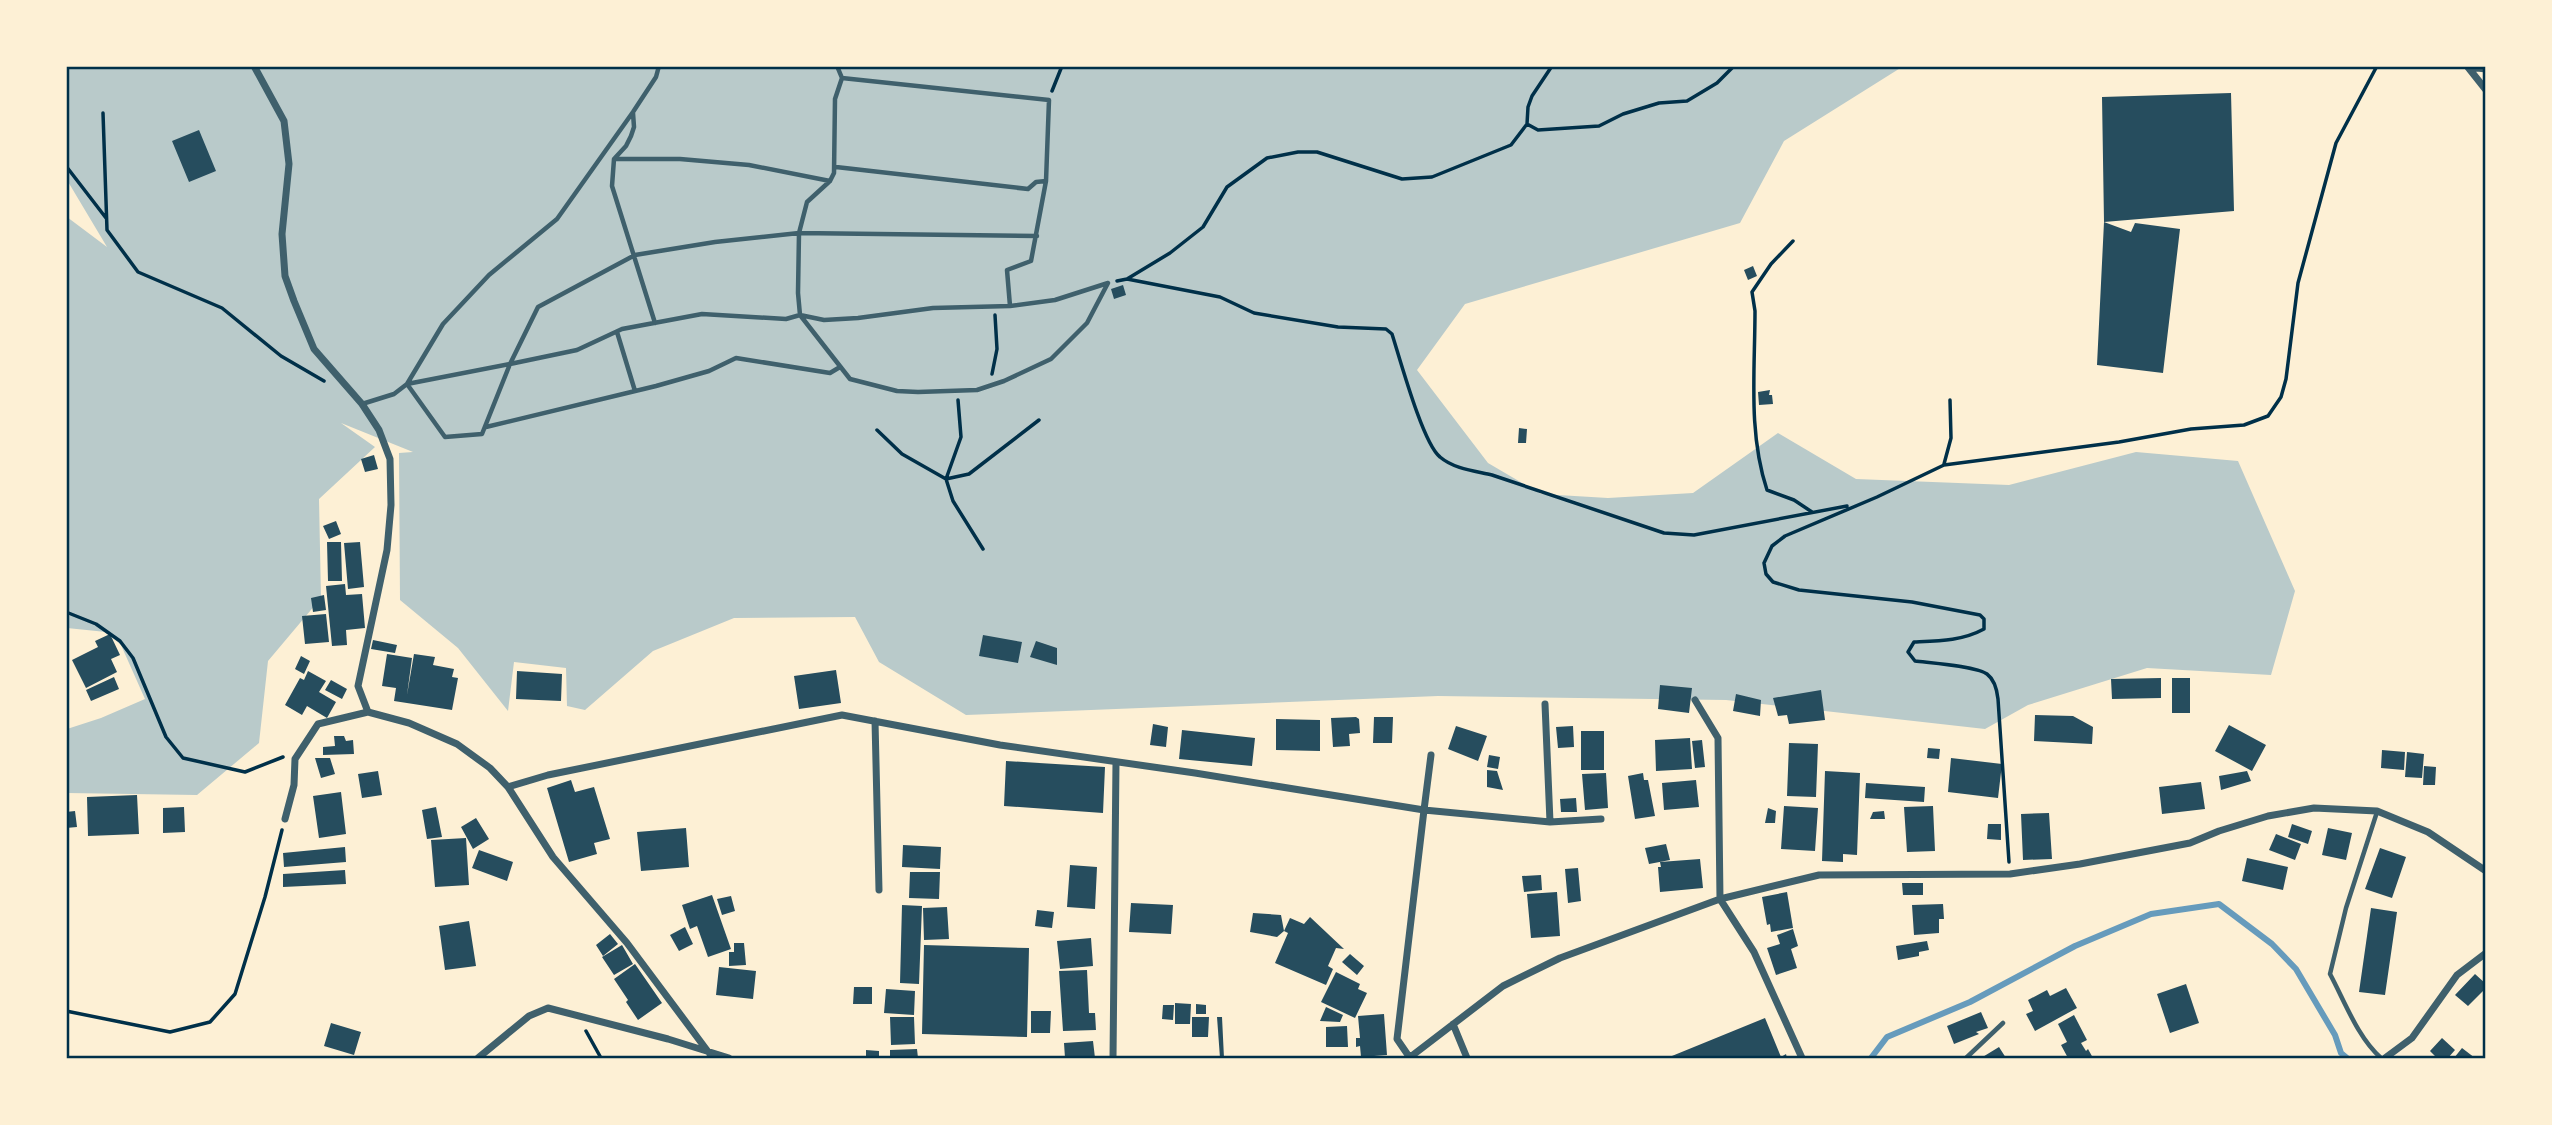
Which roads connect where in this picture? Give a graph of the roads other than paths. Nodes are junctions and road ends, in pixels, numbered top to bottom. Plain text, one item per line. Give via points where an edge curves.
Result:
1 (254, 66) edge
2 (659, 66) edge
3 (837, 66) edge
4 (2467, 67) edge
5 (2486, 69) edge
6 (842, 78) junction
7 (2486, 90) edge
8 (633, 112) junction
9 (614, 159) junction
10 (836, 167) junction
11 (830, 181) junction
12 (1046, 181) junction
13 (799, 233) junction
14 (1037, 236) junction
15 (635, 255) junction
16 (1010, 306) junction
17 (800, 315) junction
18 (655, 323) junction
19 (617, 332) junction
20 (509, 364) junction
21 (839, 367) junction
22 (407, 384) junction
23 (635, 391) junction
24 (362, 404) junction
25 (486, 427) junction
26 (1695, 700) dead end
27 (1545, 704) dead end
28 (368, 712) junction
29 (875, 721) junction
30 (1431, 755) dead end
31 (1116, 762) junction
32 (508, 787) junction
33 (1424, 810) junction
34 (2377, 811) junction
35 (285, 819) road end
36 (1601, 819) dead end
37 (1550, 822) junction
38 (2486, 871) edge
39 (879, 890) dead end
40 (1720, 899) junction
41 (2486, 953) edge
42 (2003, 1023) dead end
43 (1453, 1024) junction
44 (709, 1053) junction
45 (1410, 1058) edge
46 (478, 1059) edge
47 (729, 1059) edge
48 (1113, 1059) edge
49 (1467, 1059) edge
50 (1802, 1059) edge
51 (1966, 1059) edge
52 (2383, 1059) edge

1 - 24 street via 284,121 289,164 282,234 285,276 314,349
2 - 8 lane
3 - 6 lane
4 - 5 street
4 - 7 street
6 - 10 lane via 835,99
6 - 12 lane via 1049,100
8 - 9 lane via 631,136
8 - 22 lane via 557,219 489,275 443,324
9 - 11 lane via 749,165
9 - 15 lane via 612,186
10 - 11 lane
10 - 12 lane via 1028,189
11 - 13 lane via 807,202
12 - 14 lane
13 - 14 lane
13 - 15 lane
13 - 17 lane
14 - 16 lane via 1031,261 1007,270
15 - 18 lane
15 - 20 lane via 538,307
16 - 17 lane via 933,308 824,320
16 - 21 lane via 1055,300 1108,283 1087,323 1051,359 977,390 897,391 850,379
17 - 18 lane via 786,319 702,314
17 - 21 lane
18 - 19 lane
19 - 20 lane via 577,350
19 - 23 lane
20 - 22 lane
20 - 25 lane
21 - 23 lane via 830,373 736,358 709,371
22 - 24 lane via 394,394
22 - 25 lane via 445,437 482,434
23 - 25 lane
24 - 28 street via 379,430 390,460 391,505 387,550 358,686
26 - 40 street via 1718,738
27 - 37 street
28 - 32 street via 409,723 457,744
28 - 35 street via 318,724 295,759
29 - 31 street
29 - 32 street via 842,715
29 - 39 street
30 - 33 street
31 - 33 street
31 - 48 street
32 - 44 street via 553,857 627,943
33 - 37 street
33 - 45 street via 1397,1038
34 - 38 street via 2428,832
34 - 40 street via 2315,808 2268,816 2190,843 2010,874 1819,875
34 - 52 lane via 2329,974 2362,1035
36 - 37 street
40 - 43 street via 1560,958 1503,986
40 - 50 street via 1754,952
41 - 52 street via 2457,975 2412,1038
42 - 51 lane
43 - 45 street
43 - 49 street
44 - 46 street via 548,1008 529,1016
44 - 47 street

